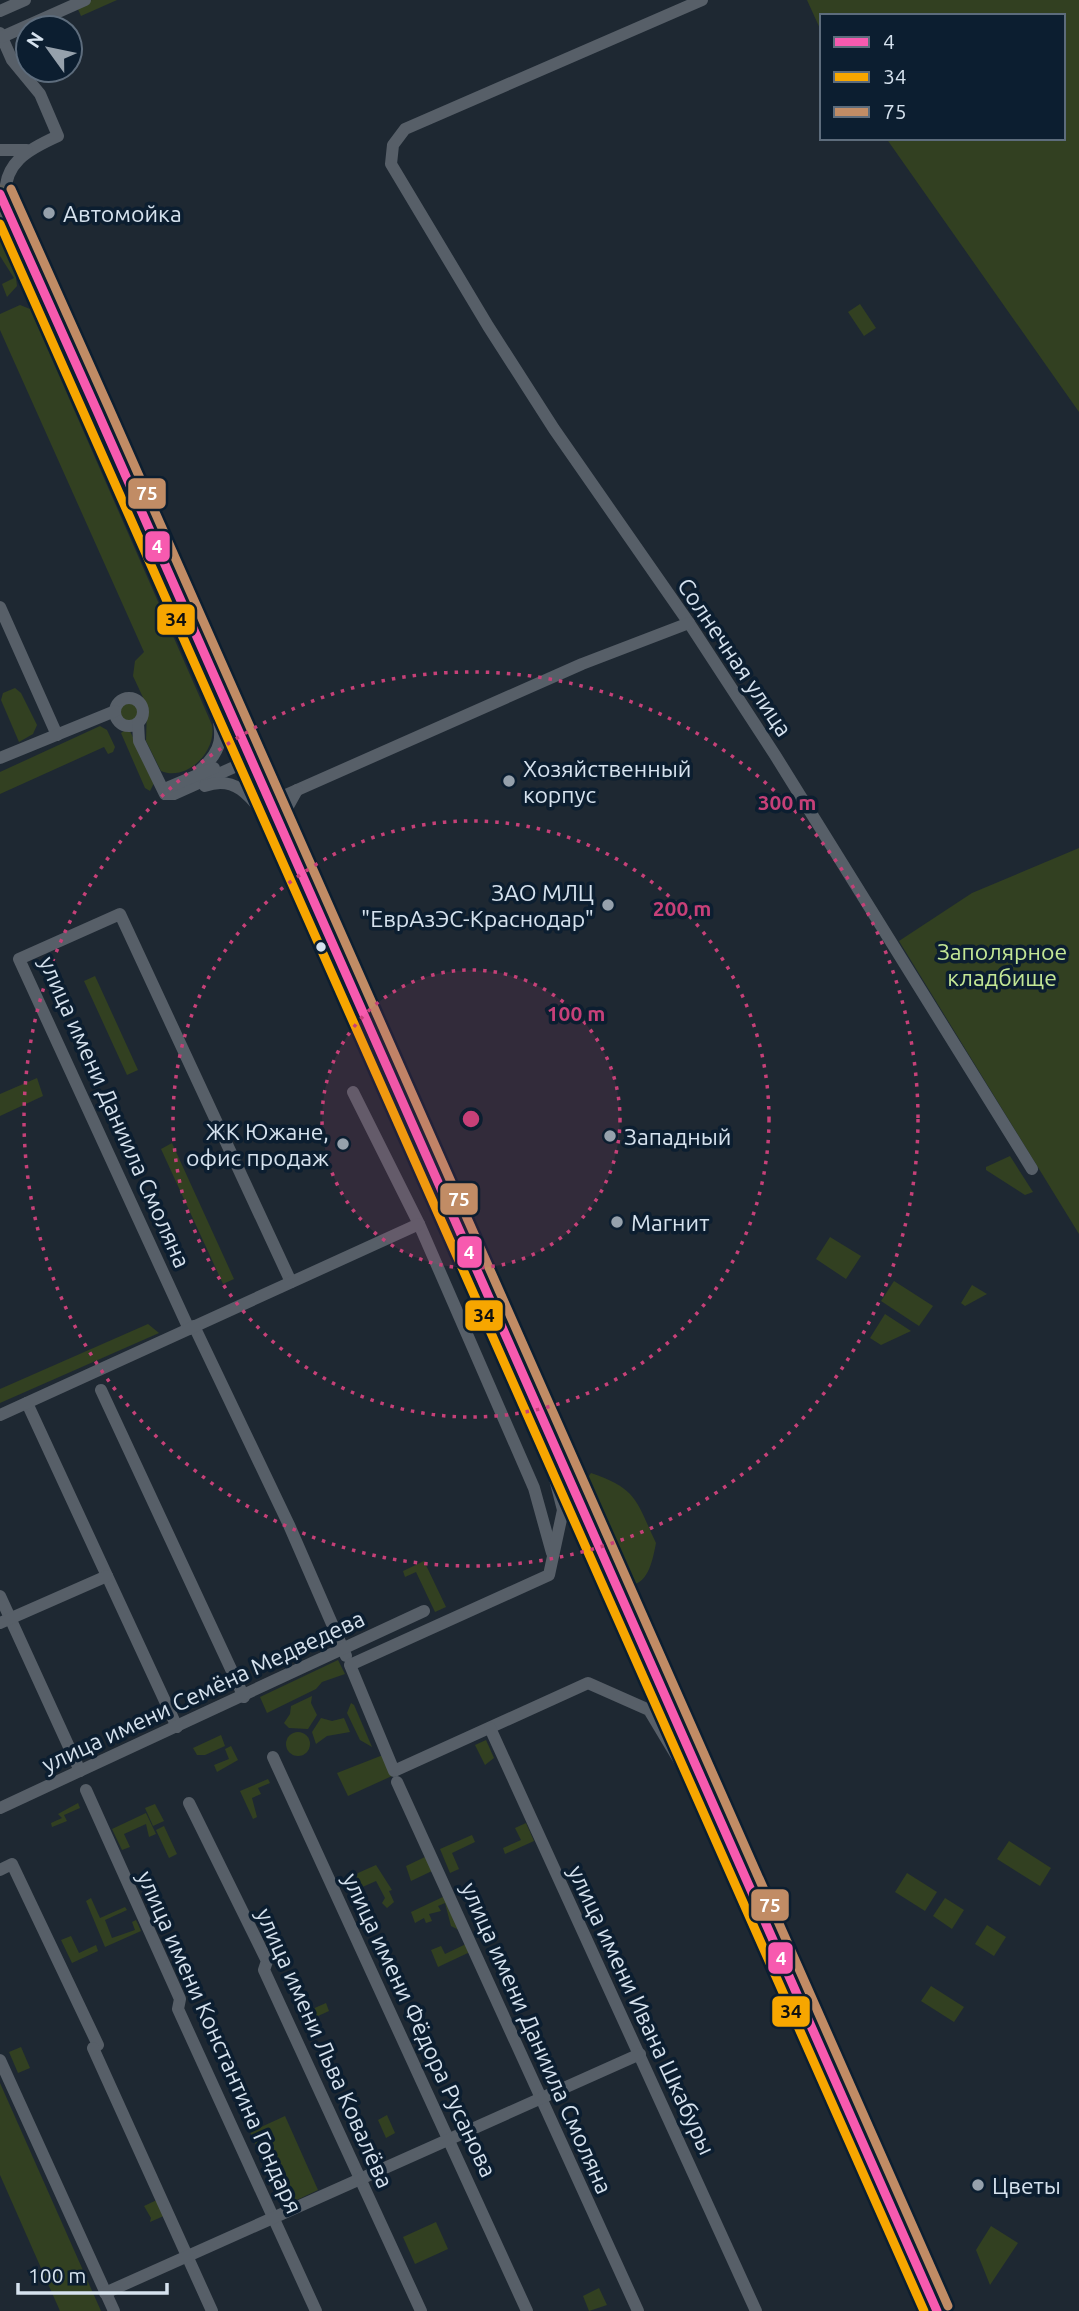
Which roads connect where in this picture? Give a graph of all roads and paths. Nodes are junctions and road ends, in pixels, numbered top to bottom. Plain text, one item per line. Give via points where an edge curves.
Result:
1 (25, 0) edge
2 (85, 0) edge
3 (702, 0) edge
4 (0, 11) edge
5 (1, 35) edge
6 (0, 150) edge
7 (27, 150) junction
8 (2, 208) edge
9 (0, 607) edge
10 (689, 623) junction
11 (216, 706) junction
12 (115, 711) junction
13 (138, 723) junction
14 (57, 735) junction
15 (0, 758) edge
16 (247, 760) junction
17 (195, 774) junction
18 (297, 790) junction
19 (168, 792) junction
20 (266, 808) junction
21 (286, 834) junction
22 (353, 1092) dead end
23 (1032, 1169) dead end
24 (419, 1224) junction
25 (291, 1282) junction
26 (192, 1327) junction
27 (101, 1390) dead end
28 (27, 1403) junction
29 (0, 1415) edge
30 (550, 1460) junction
31 (553, 1557) junction
32 (107, 1576) junction
33 (0, 1596) edge
34 (424, 1611) dead end
35 (5, 1621) edge
36 (343, 1651) junction
37 (350, 1665) junction
38 (244, 1697) junction
39 (177, 1727) junction
40 (489, 1728) junction
41 (273, 1757) dead end
42 (80, 1772) junction
43 (691, 1780) junction
44 (397, 1782) dead end
45 (86, 1790) dead end
46 (189, 1803) dead end
47 (1, 1805) edge
48 (0, 1870) edge
49 (640, 2054) junction
50 (0, 2060) edge
51 (541, 2100) junction
52 (450, 2140) junction
53 (361, 2180) junction
54 (274, 2218) junction
55 (187, 2257) junction
56 (105, 2293) junction
57 (114, 2311) edge
58 (212, 2311) edge
59 (316, 2311) edge
60 (421, 2311) edge
61 (527, 2311) edge
62 (638, 2311) edge
63 (756, 2311) edge
64 (927, 2311) edge
65 (937, 2311) edge

1 - 4 street
2 - 5 street
3 - 10 street, Солнечная улица via 405,129 393,145 391,164 554,429
5 - 7 street via 12,60 40,93 58,136
6 - 7 street
7 - 8 street via 8,174
8 - 11 highway
8 - 16 highway
9 - 14 street
10 - 18 street via 582,664
10 - 23 street, Солнечная улица
11 - 16 highway
11 - 17 street via 222,737 213,757
12 - 13 street via 121,723
12 - 13 street via 123,700 136,700 143,711
12 - 14 street
13 - 19 street via 139,741
14 - 15 street
16 - 17 street
16 - 18 street via 274,784
16 - 19 street
16 - 20 highway
17 - 19 street
18 - 20 street
18 - 21 street via 285,815
19 - 20 street via 219,782 250,795
20 - 21 highway
20 - 30 highway
21 - 65 highway
22 - 24 street
24 - 25 street
24 - 31 street via 534,1488
25 - 26 street
25 - 26 street, улица имени Даниила Смоляна via 120,914 19,960
26 - 28 street
26 - 36 street, улица имени Даниила Смоляна via 289,1525
27 - 38 street
28 - 29 street
28 - 32 street
30 - 31 street via 563,1510
30 - 43 highway
31 - 37 street via 550,1575
32 - 35 street
32 - 39 street
33 - 35 street
34 - 36 street, улица имени Семёна Медведева
35 - 42 street
36 - 37 street, улица имени Даниила Смоляна
36 - 38 street, улица имени Семёна Медведева
37 - 40 street, улица имени Даниила Смоляна via 394,1771
38 - 39 street, улица имени Семёна Медведева
39 - 42 street, улица имени Семёна Медведева
40 - 43 street via 588,1683 649,1710
40 - 49 street, улица имени Ивана Шкабуры
41 - 52 street, улица имени Фёдора Русанова
42 - 47 street, улица имени Семёна Медведева
43 - 64 highway
44 - 51 street, улица имени Даниила Смоляна
45 - 54 street, улица имени Константина Гондаря via 180,1999 178,2009
46 - 53 street, улица имени Льва Ковалёва via 267,1961 264,1970
48 - 55 street via 12,1864
49 - 51 street
49 - 63 street, улица имени Ивана Шкабуры
50 - 56 street
51 - 52 street
51 - 62 street, улица имени Даниила Смоляна
52 - 53 street
52 - 61 street, улица имени Фёдора Русанова
53 - 54 street
53 - 60 street, улица имени Льва Ковалёва
54 - 55 street
54 - 59 street, улица имени Константина Гондаря
55 - 56 street
55 - 58 street
56 - 57 street

